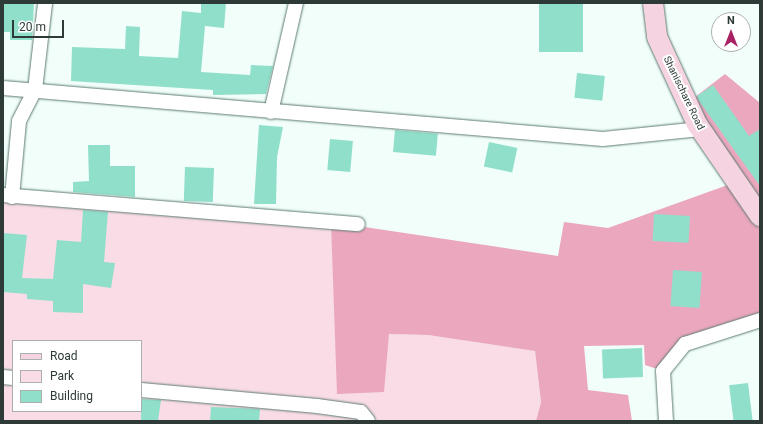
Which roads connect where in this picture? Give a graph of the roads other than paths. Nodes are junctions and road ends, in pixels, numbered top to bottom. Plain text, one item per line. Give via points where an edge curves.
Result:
1 (45, 3) edge
2 (296, 3) edge
3 (653, 3) edge
4 (3, 88) edge
5 (35, 90) junction
6 (271, 112) junction
7 (700, 129) junction
8 (7, 196) edge
9 (760, 216) edge
10 (358, 224) dead end
11 (760, 320) edge
12 (142, 390) edge
13 (368, 421) edge
14 (666, 421) edge

1 - 5 street
2 - 6 street
3 - 7 street, Shanischare Road via 657,37
4 - 5 street
5 - 6 street
5 - 8 street via 19,121
6 - 7 street via 603,139
7 - 9 street, Shanischare Road
8 - 10 street
11 - 14 street via 685,344 663,371
12 - 13 street via 361,412

